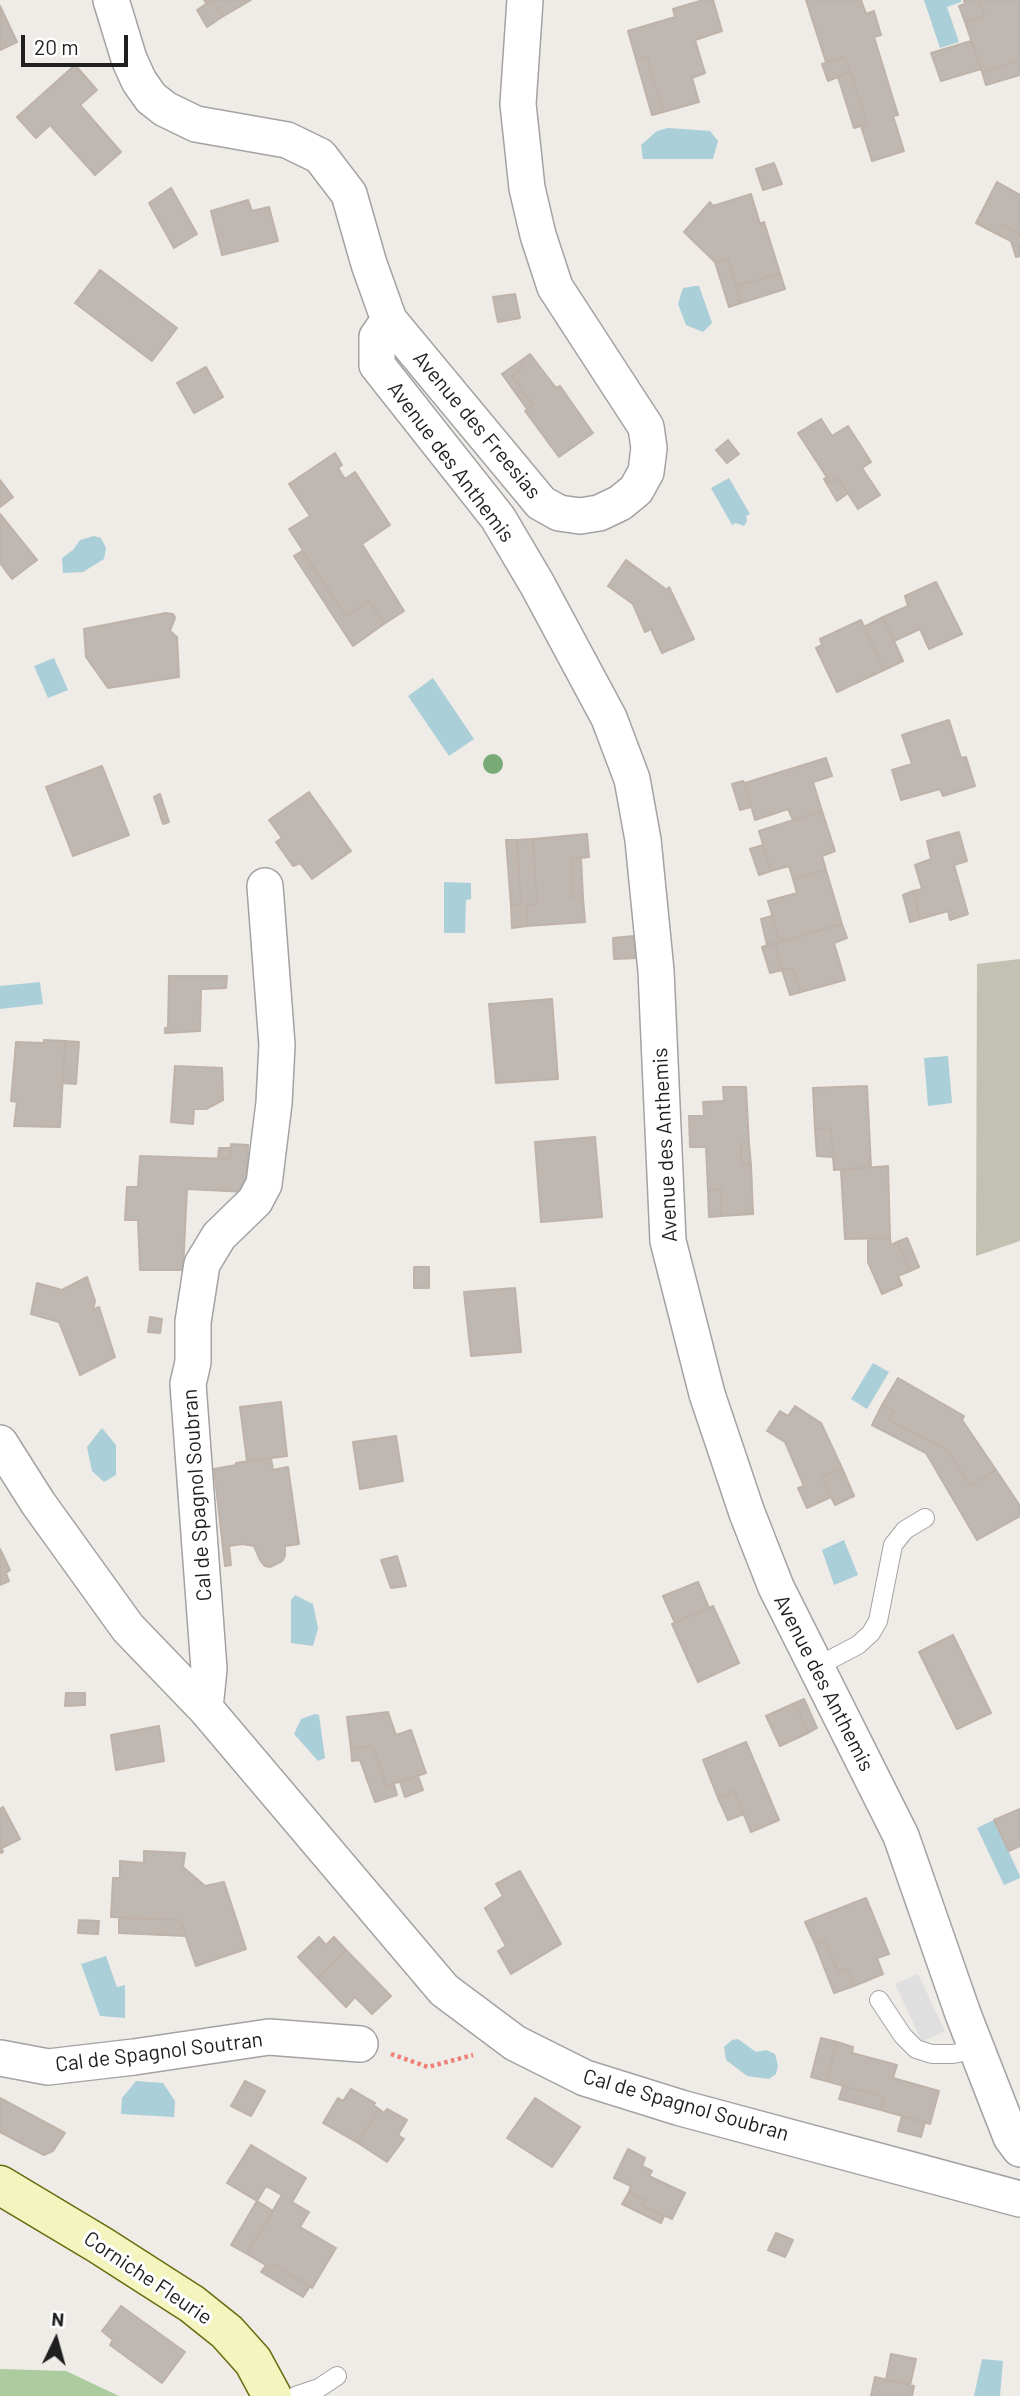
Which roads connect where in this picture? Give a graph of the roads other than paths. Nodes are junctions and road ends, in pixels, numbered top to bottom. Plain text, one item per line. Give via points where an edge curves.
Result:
1 (111, 0) edge
2 (525, 0) edge
3 (390, 320) junction
4 (265, 886) dead end
5 (0, 1443) edge
6 (925, 1518) dead end
7 (817, 1667) junction
8 (205, 1709) junction
9 (878, 2000) dead end
10 (360, 2044) road end
11 (977, 2049) junction
12 (0, 2058) edge
13 (1020, 2149) edge
14 (0, 2185) edge
15 (1020, 2199) edge
16 (337, 2376) dead end
17 (272, 2396) edge
18 (295, 2396) edge

1 - 3 street, Avenue des Freesias via 139,81 165,109 196,124 287,140 320,156 349,194
2 - 3 street, Avenue des Freesias via 518,104 530,200 555,287 646,426 646,472 636,490 599,513 580,516 559,513 541,503
3 - 7 street, Avenue des Anthemis via 377,337 377,365 498,518 609,718 632,779 656,971 668,1241 707,1394 747,1513 776,1587
4 - 8 street, Cal de Spagnol Soubran via 277,1045 264,1184 255,1201 219,1236 202,1264 188,1384 209,1669
5 - 8 street, Cal de Spagnol Soubran via 128,1628
6 - 7 lane via 905,1530 893,1545 878,1621 871,1633
7 - 11 street, Avenue des Anthemis via 901,1836
8 - 15 street, Cal de Spagnol Soubran via 444,1990 515,2043 585,2078
9 - 11 lane via 916,2049 932,2054
10 - 12 street, Cal de Spagnol Soutran via 269,2036 48,2067
11 - 13 street, Avenue des Anthemis via 1011,2137
14 - 17 main road, Corniche Fleurie via 192,2304 253,2361
16 - 18 lane

